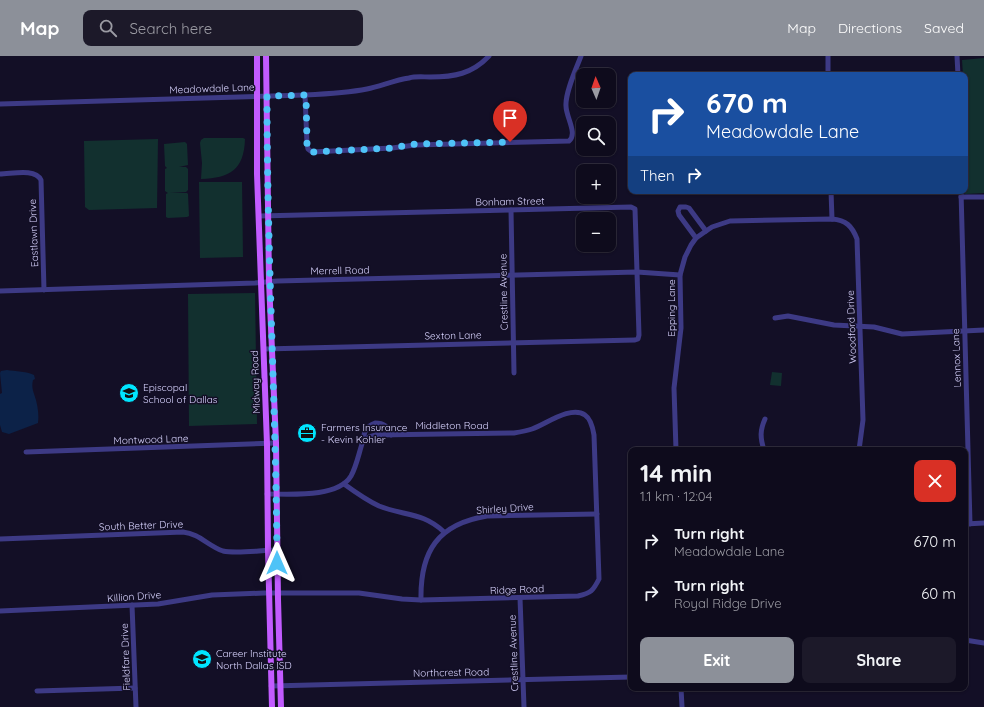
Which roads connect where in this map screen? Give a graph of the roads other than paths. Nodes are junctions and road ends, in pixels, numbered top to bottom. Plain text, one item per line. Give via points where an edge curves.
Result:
1 (257, 56) edge
2 (266, 56) edge
3 (489, 56) edge
4 (581, 56) edge
5 (828, 56) edge
6 (957, 56) edge
7 (828, 72) edge
8 (958, 72) edge
9 (306, 95) junction
10 (257, 96) junction
11 (267, 96) junction
12 (0, 104) edge
13 (0, 174) edge
14 (831, 194) edge
15 (961, 194) edge
16 (984, 197) edge
17 (510, 210) junction
18 (268, 215) junction
19 (259, 216) junction
20 (832, 218) junction
21 (706, 231) junction
22 (696, 238) junction
23 (637, 272) junction
24 (680, 275) junction
25 (511, 276) junction
26 (269, 282) junction
27 (261, 283) junction
28 (44, 290) junction
29 (0, 291) edge
30 (775, 318) dead end
31 (861, 326) junction
32 (984, 330) edge
33 (965, 331) junction
34 (639, 335) joint
35 (514, 343) junction
36 (273, 348) junction
37 (264, 349) junction
38 (514, 373) dead end
39 (266, 407) junction
40 (275, 407) junction
41 (766, 419) dead end
42 (589, 421) joint
43 (391, 435) junction
44 (363, 440) junction
45 (276, 443) junction
46 (267, 444) junction
47 (676, 447) edge
48 (763, 447) edge
49 (860, 447) edge
50 (966, 447) edge
51 (26, 452) dead end
52 (344, 484) junction
53 (267, 494) junction
54 (277, 494) junction
55 (597, 514) junction
56 (984, 523) edge
57 (968, 524) edge
58 (444, 532) junction
59 (0, 538) edge
60 (268, 550) junction
61 (277, 550) junction
62 (269, 593) junction
63 (278, 594) junction
64 (520, 598) junction
65 (421, 600) junction
66 (132, 605) junction
67 (0, 611) edge
68 (968, 640) edge
69 (984, 643) edge
70 (271, 663) junction
71 (280, 663) junction
72 (628, 677) edge
73 (524, 680) junction
74 (271, 686) junction
75 (281, 686) junction
76 (135, 688) junction
77 (37, 691) dead end
78 (681, 691) edge
79 (136, 707) edge
80 (272, 707) edge
81 (281, 707) edge
82 (524, 707) edge
83 (682, 707) edge

1 - 10 main road, Midway Road
2 - 11 main road, Midway Road
3 - 9 street, Meadowdale Lane via 481,64 456,76 411,77 348,92
4 - 9 street via 566,97 566,112 573,134 569,141 415,144 392,148 312,152 307,144
5 - 7 street
6 - 8 street
9 - 11 street, Meadowdale Lane
10 - 11 street, Meadowdale Lane
10 - 12 street, Meadowdale Lane
10 - 19 main road, Midway Road
11 - 18 main road, Midway Road
13 - 28 street, Eastlawn Drive via 32,173 41,180
14 - 20 street
15 - 16 street
15 - 33 street, Lennox Lane
17 - 18 street, Bonham Street
17 - 23 street, Bonham Street via 631,207 636,209
17 - 25 street, Crestline Avenue
18 - 19 street, Bonham Street
18 - 26 main road, Midway Road
19 - 27 main road, Midway Road
20 - 21 street, Epping Lane via 730,221
20 - 31 street, Woodford Drive via 845,222 857,239
21 - 22 street, Epping Lane
21 - 22 street via 689,208 680,207 679,215
22 - 24 street, Epping Lane via 688,250
23 - 24 street, Merrell Road
23 - 25 street, Merrell Road
23 - 34 street, Bonham Street
24 - 47 street, Epping Lane via 681,328 674,388
25 - 26 street, Merrell Road
25 - 35 street, Crestline Avenue
26 - 27 street, Merrell Road
26 - 36 main road, Midway Road
27 - 28 street, Merrell Road
27 - 37 main road, Midway Road
28 - 29 street, Merrell Road
30 - 31 street via 788,316 834,325
31 - 33 street via 902,334
31 - 49 street, Woodford Drive via 863,420
32 - 33 street
33 - 50 street, Lennox Lane
34 - 35 street, Sexton Lane via 635,340
35 - 36 street, Sexton Lane
35 - 38 street, Crestline Avenue
36 - 37 street, Sexton Lane
36 - 40 main road, Midway Road
37 - 39 main road, Midway Road
39 - 40 main road
39 - 46 main road, Midway Road
40 - 45 main road, Midway Road
41 - 48 street via 761,428
42 - 43 street, Middleton Road via 585,415 571,412 532,429 514,433
42 - 55 street, Ridge Road via 594,435
43 - 44 street, Middleton Road via 376,435
43 - 44 street via 385,425 375,423 366,428
44 - 52 street via 351,476
45 - 46 street, Montwood Lane
45 - 54 main road, Midway Road
46 - 51 street, Montwood Lane
46 - 53 main road, Midway Road
52 - 54 street via 323,492
52 - 58 street via 369,501 429,520
53 - 54 street
53 - 60 main road, Midway Road
54 - 61 main road, Midway Road
55 - 58 street, Shirley Drive via 487,516 463,522
55 - 64 street, Ridge Road via 599,579 594,589 588,594 578,596
56 - 57 street
58 - 65 street, Shirley Drive via 425,562 420,587
59 - 60 street, South Better Drive via 183,532 196,535 223,551
60 - 61 street, South Better Drive
60 - 62 main road, Midway Road
61 - 63 main road, Midway Road
62 - 63 street, Ridge Road
62 - 66 street, Killion Drive via 212,595 158,604
62 - 70 main road, Midway Road
63 - 65 street, Ridge Road via 359,593 402,600
63 - 71 main road, Midway Road
64 - 65 street, Ridge Road
64 - 73 street, Crestline Avenue
66 - 67 street, Killion Drive
66 - 76 street, Fieldfare Drive
68 - 69 street
70 - 71 main road
70 - 74 main road, Midway Road
71 - 75 main road, Midway Road
72 - 73 street, Northcrest Road
73 - 75 street, Northcrest Road
73 - 82 street, Crestline Avenue
74 - 75 street, Northcrest Road
74 - 80 main road, Midway Road
75 - 81 main road, Midway Road
76 - 77 street
76 - 79 street, Fieldfare Drive
78 - 83 street

